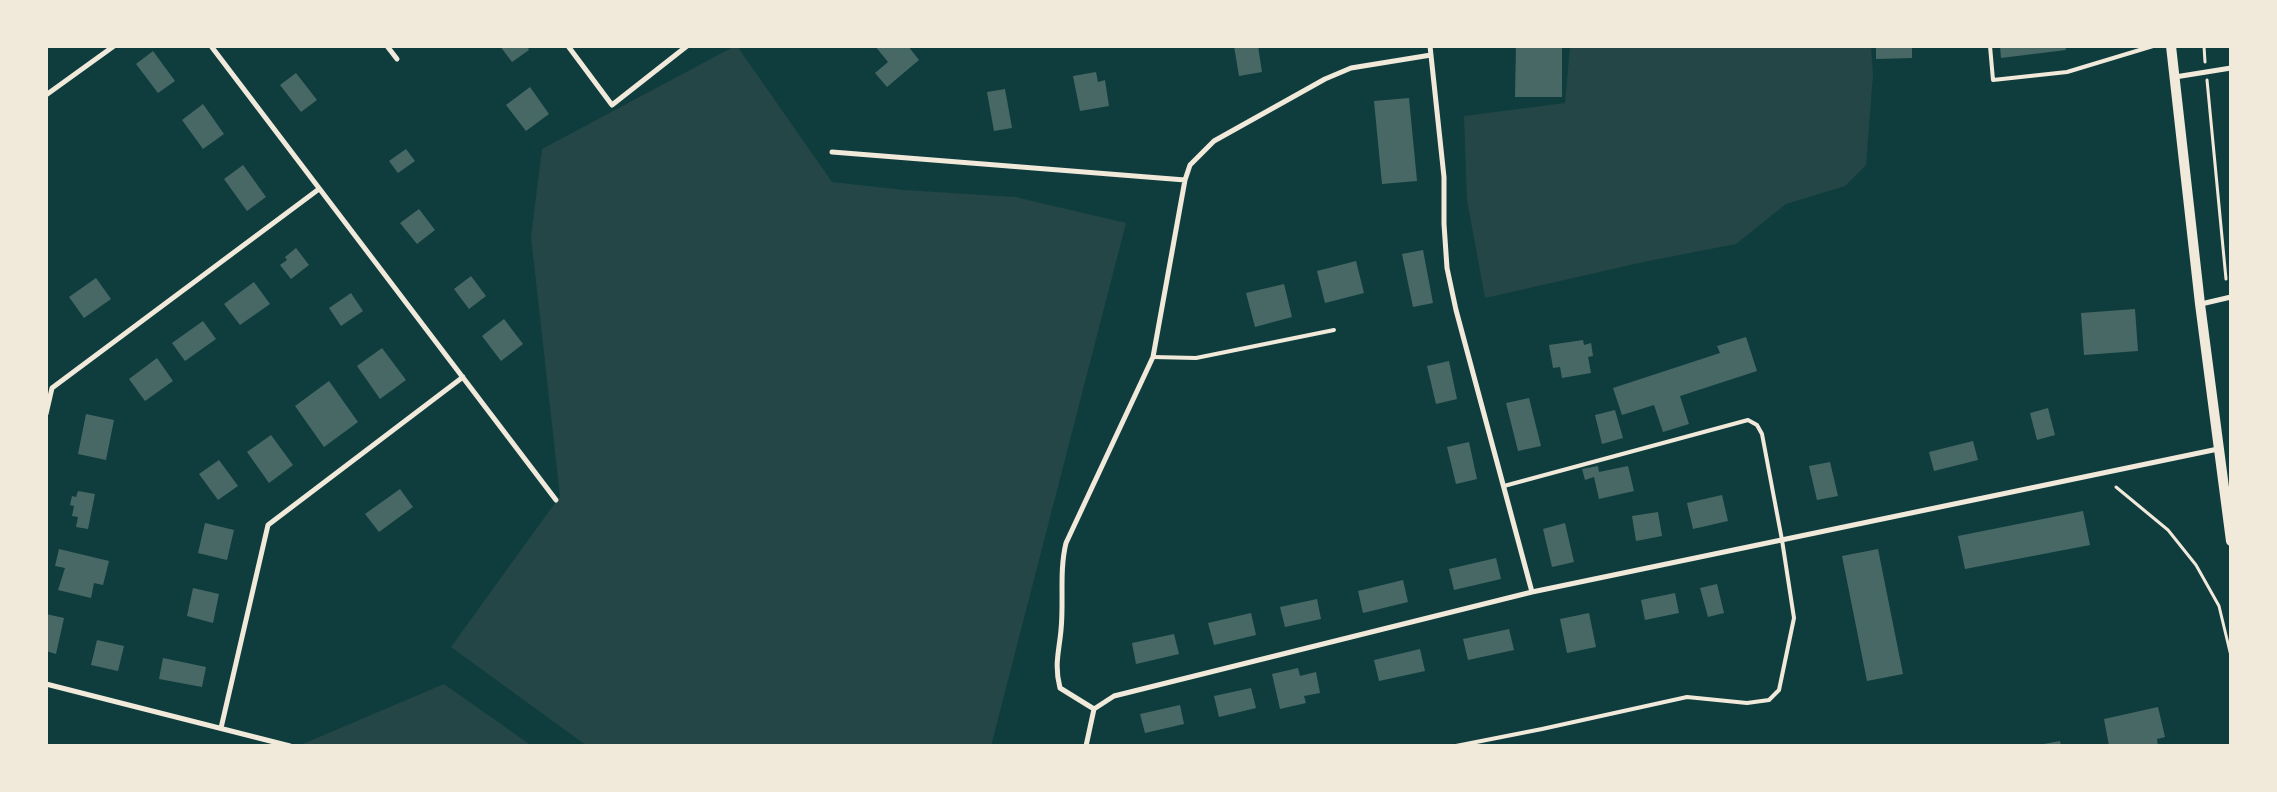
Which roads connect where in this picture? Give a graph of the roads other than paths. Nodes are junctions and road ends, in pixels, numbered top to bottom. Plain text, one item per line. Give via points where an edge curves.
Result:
1 (114, 46) edge
2 (211, 46) edge
3 (387, 46) edge
4 (568, 46) edge
5 (687, 46) edge
6 (1430, 46) edge
7 (1990, 46) edge
8 (2152, 46) edge
9 (2171, 46) edge
10 (1431, 55) junction
11 (397, 59) dead end
12 (2231, 68) edge
13 (2175, 77) junction
14 (46, 95) edge
15 (832, 152) dead end
16 (1185, 180) junction
17 (319, 188) junction
18 (2231, 297) edge
19 (2200, 304) junction
20 (1334, 330) dead end
21 (1153, 356) junction
22 (462, 377) junction
23 (46, 414) edge
24 (2218, 449) junction
25 (1504, 486) junction
26 (556, 500) dead end
27 (1782, 540) junction
28 (2231, 540) edge
29 (1532, 592) junction
30 (46, 684) edge
31 (1094, 709) junction
32 (221, 728) junction
33 (290, 746) edge
34 (1086, 746) edge
35 (1456, 746) edge

1 - 14 street
2 - 17 street
3 - 11 street
4 - 5 street via 612,105
6 - 10 street
7 - 8 lane via 1993,80 2067,72
9 - 13 main road
10 - 16 street via 1351,68 1325,79 1214,141 1190,165
10 - 25 street via 1444,177 1446,268
12 - 13 street
13 - 19 main road
15 - 16 street
16 - 21 street
17 - 22 street
17 - 23 street via 52,388
18 - 19 street
19 - 24 main road
20 - 21 lane via 1196,358
21 - 31 street via 1066,543 1062,559 1061,629 1055,672 1060,688
22 - 26 street
22 - 32 street via 268,525
24 - 27 street
24 - 28 main road
25 - 27 lane via 1748,420 1757,425 1762,434
25 - 29 street
27 - 29 street
27 - 35 lane via 1794,618 1779,690 1769,700 1747,703 1687,697
29 - 31 street via 1114,696
30 - 32 street
31 - 34 street
32 - 33 street

